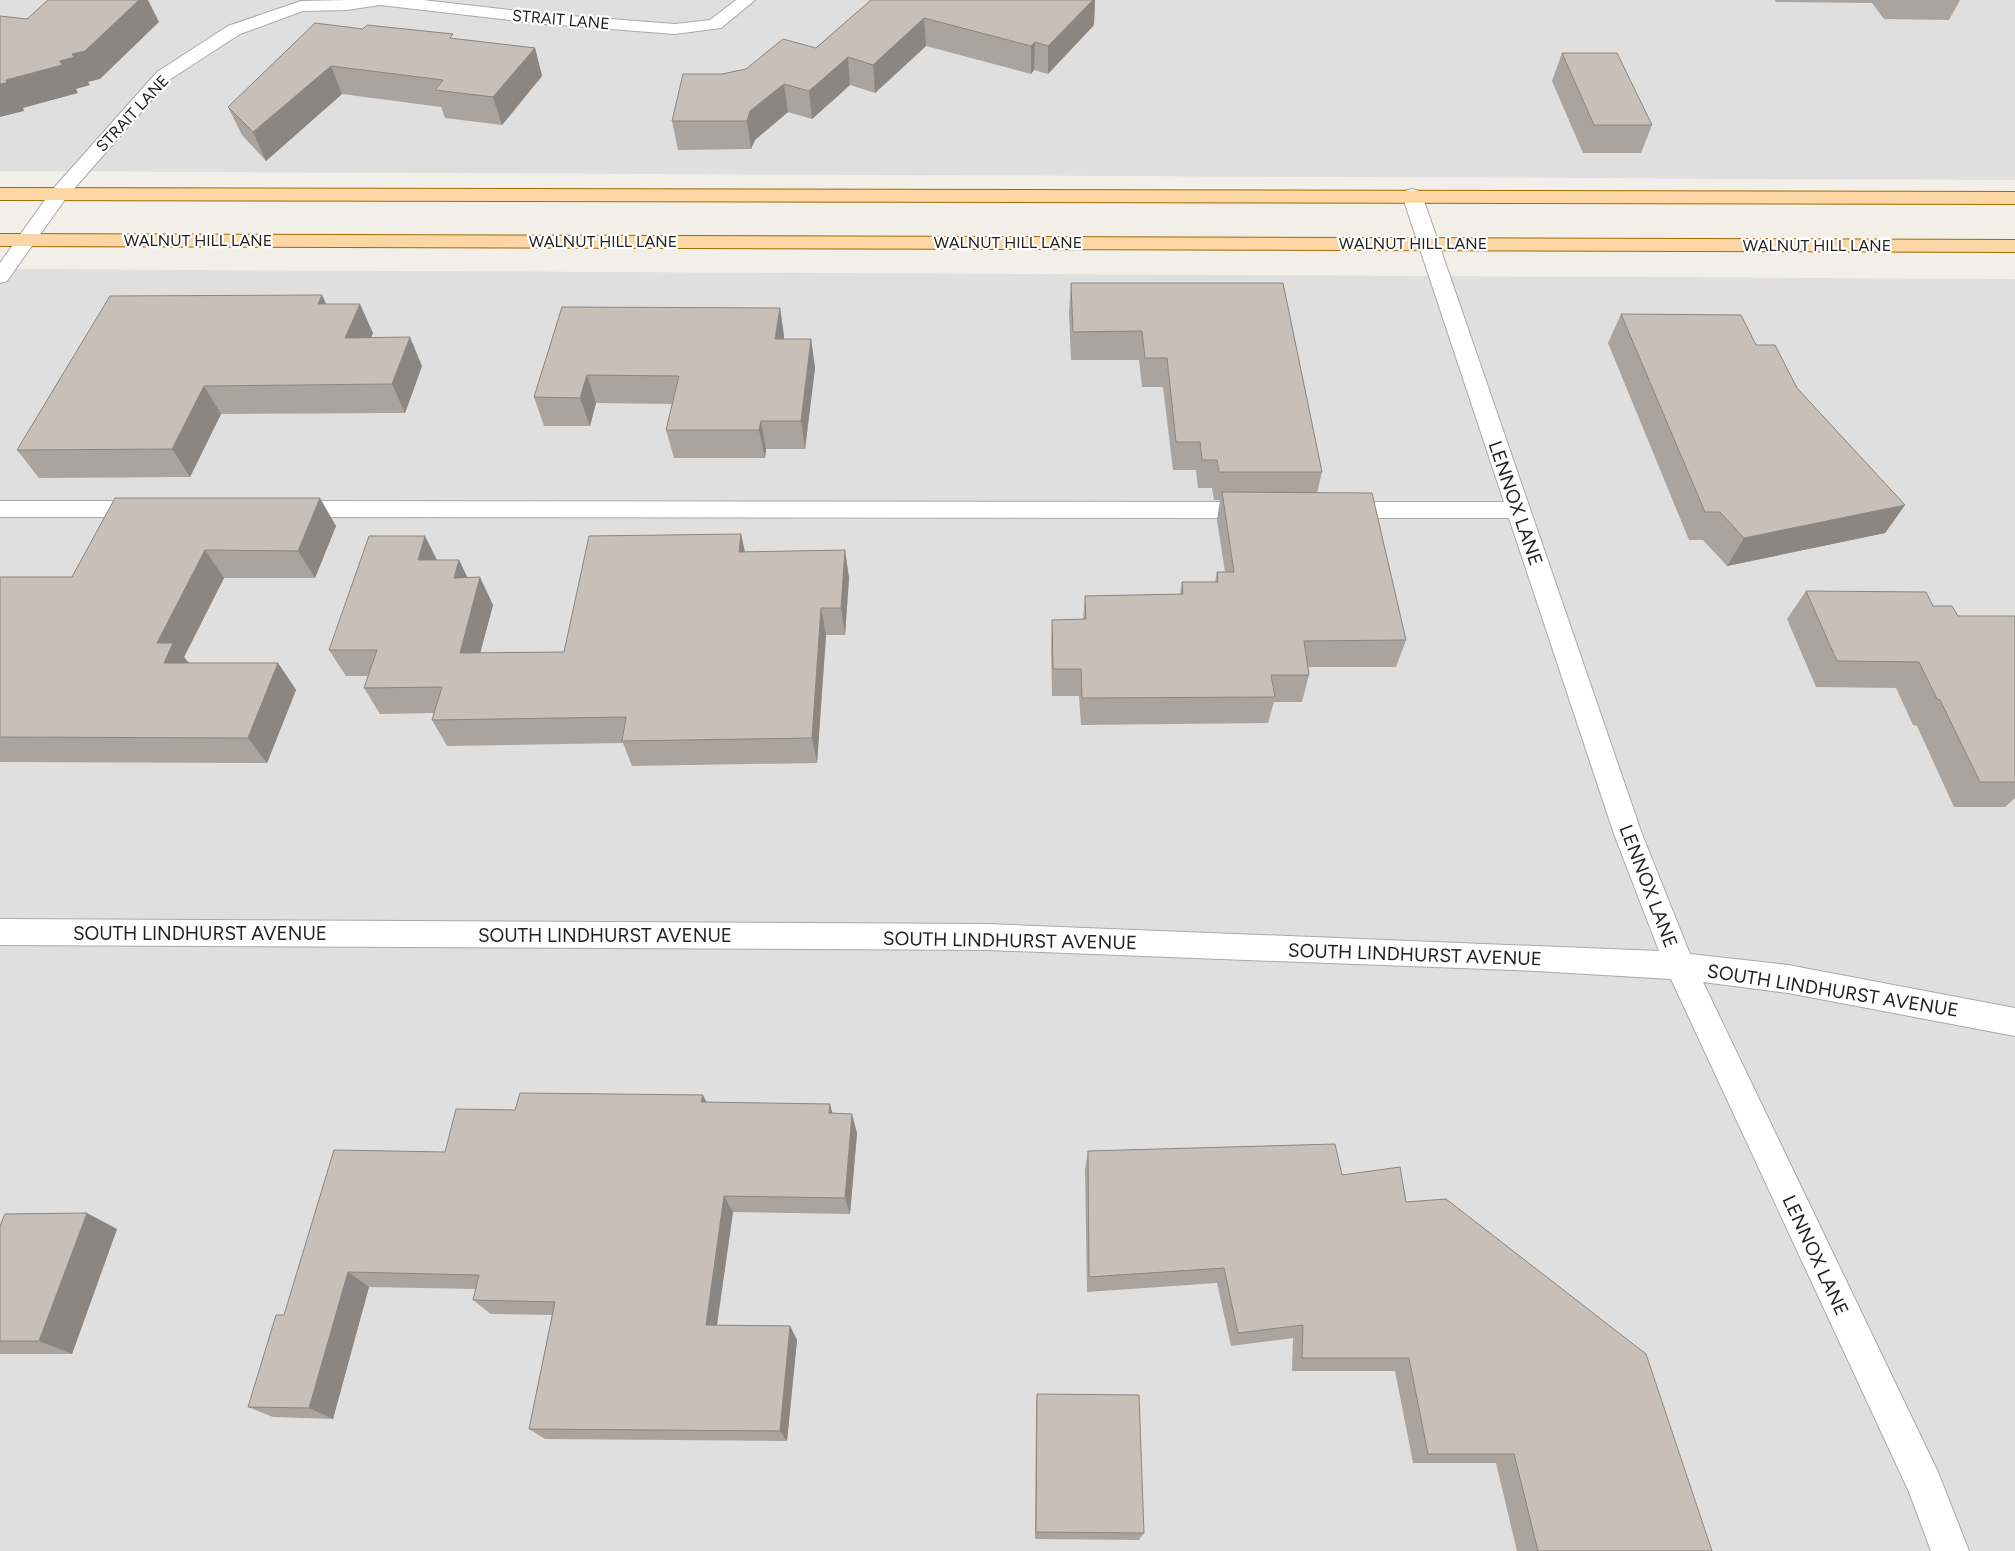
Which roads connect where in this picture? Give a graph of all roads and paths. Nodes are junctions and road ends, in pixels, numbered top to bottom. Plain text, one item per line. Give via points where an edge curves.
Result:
1 (747, 0) edge
2 (0, 194) edge
3 (59, 194) junction
4 (1412, 195) junction
5 (2015, 198) edge
6 (0, 240) edge
7 (27, 240) junction
8 (1430, 243) junction
9 (2015, 246) edge
10 (0, 277) edge
11 (0, 509) edge
12 (170, 509) edge
13 (270, 509) edge
14 (1278, 510) edge
15 (1318, 510) edge
16 (1518, 510) junction
17 (0, 932) edge
18 (1680, 966) junction
19 (2015, 1022) edge
20 (1950, 1551) edge

1 - 3 street, STRAIT LANE via 715,24 675,28 545,19 380,0 301,6 234,30 163,76
2 - 3 main road
3 - 4 main road
3 - 7 street, STRAIT LANE
4 - 5 main road
4 - 8 street, LENNOX LANE
6 - 7 main road, WALNUT HILL LANE
7 - 8 main road, WALNUT HILL LANE
7 - 10 street, STRAIT LANE
8 - 9 main road, WALNUT HILL LANE
8 - 16 street, LENNOX LANE
11 - 12 street
13 - 14 street
15 - 16 street
16 - 18 street, LENNOX LANE via 1628,834
17 - 18 street, SOUTH LINDHURST AVENUE via 988,937
18 - 19 street, SOUTH LINDHURST AVENUE via 1788,979
18 - 20 street, LENNOX LANE via 1925,1484

